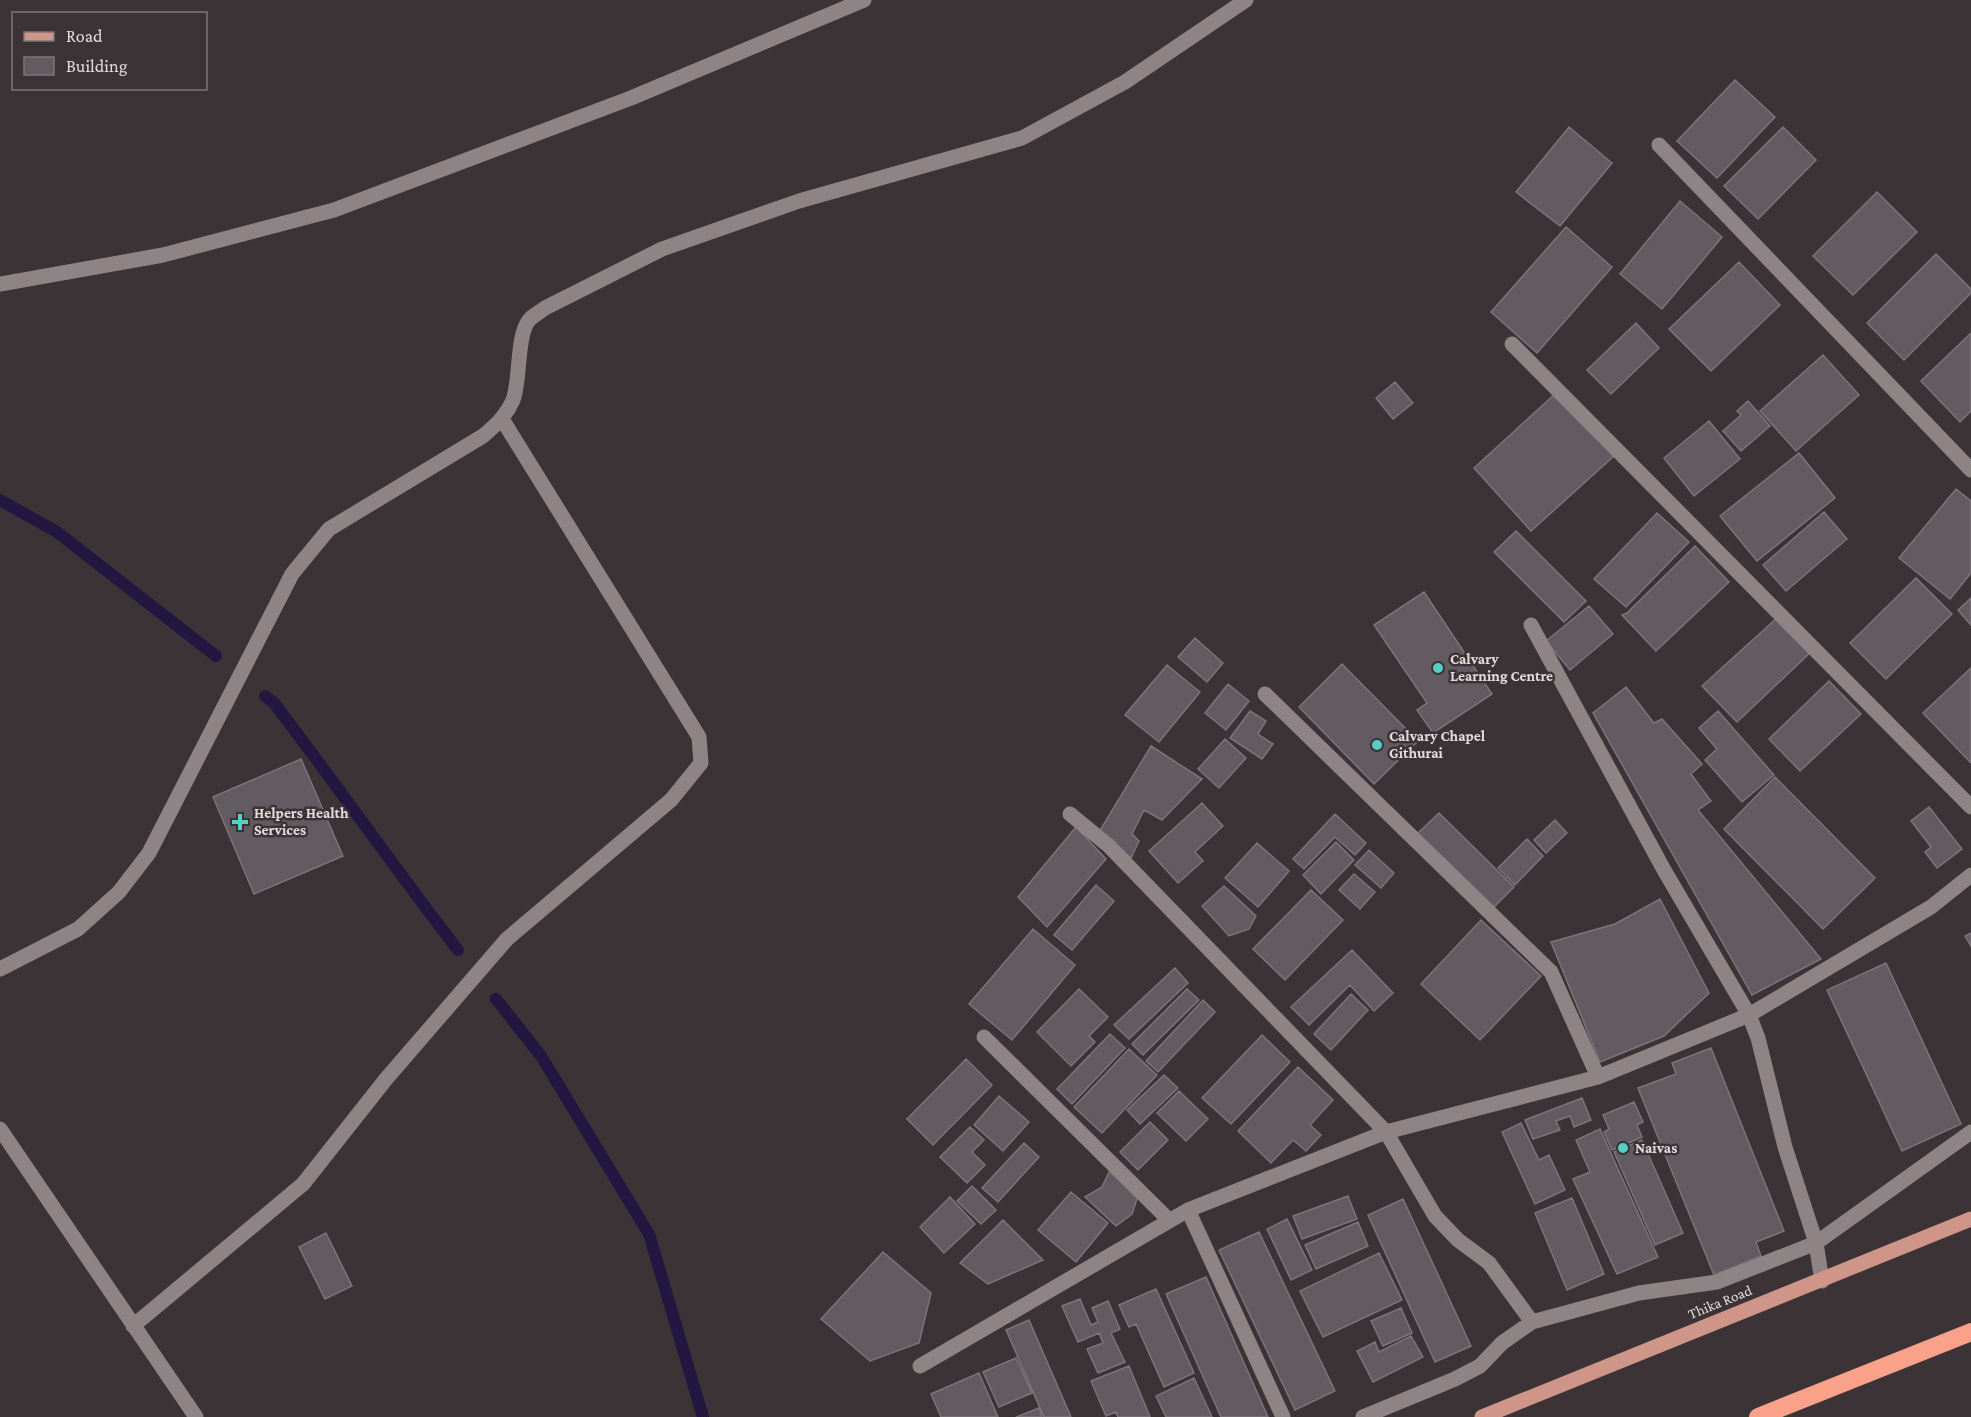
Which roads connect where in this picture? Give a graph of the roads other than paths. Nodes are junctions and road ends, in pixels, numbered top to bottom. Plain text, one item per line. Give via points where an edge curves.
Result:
1 (864, 0) edge
2 (1246, 0) edge
3 (1659, 145) dead end
4 (0, 284) edge
5 (1512, 344) dead end
6 (502, 419) junction
7 (1971, 470) edge
8 (1532, 625) dead end
9 (1265, 694) dead end
10 (1971, 807) edge
11 (1070, 814) dead end
12 (1971, 875) edge
13 (0, 969) edge
14 (1749, 1016) junction
15 (984, 1037) dead end
16 (1598, 1077) junction
17 (0, 1129) edge
18 (1386, 1132) junction
19 (1971, 1132) edge
20 (1188, 1210) junction
21 (1169, 1220) junction
22 (1971, 1220) edge
23 (1816, 1243) junction
24 (1822, 1281) junction
25 (1971, 1318) edge
26 (1532, 1322) junction
27 (133, 1326) junction
28 (1971, 1332) edge
29 (1891, 1364) junction
30 (920, 1366) dead end
31 (196, 1417) edge
32 (1283, 1417) edge
33 (1363, 1417) edge
34 (1482, 1417) edge
35 (1758, 1417) edge

1 - 4 street via 632,98 334,210 163,255
2 - 6 street via 1125,82 1022,138 799,201 663,249 545,308 528,321 521,339 513,400
3 - 7 street
5 - 10 street
6 - 13 street via 483,436 329,529 292,574 148,853 119,892 78,929
6 - 27 street via 699,737 701,763 671,800 507,939 386,1079 303,1184
8 - 14 street via 1664,870
9 - 16 street via 1551,972
11 - 18 street via 1109,846
12 - 14 street via 1931,908
14 - 16 street
14 - 23 street
15 - 21 street
16 - 18 street
17 - 27 street
18 - 20 street
18 - 26 street via 1435,1216 1489,1263
19 - 23 street
20 - 21 street
20 - 32 street
21 - 30 street
22 - 24 main road, Thika Road
23 - 24 street
23 - 26 street via 1717,1282 1639,1293
24 - 34 main road, Thika Road
25 - 29 highway
26 - 33 street via 1502,1343 1480,1366
27 - 31 street
28 - 29 highway
29 - 35 highway

